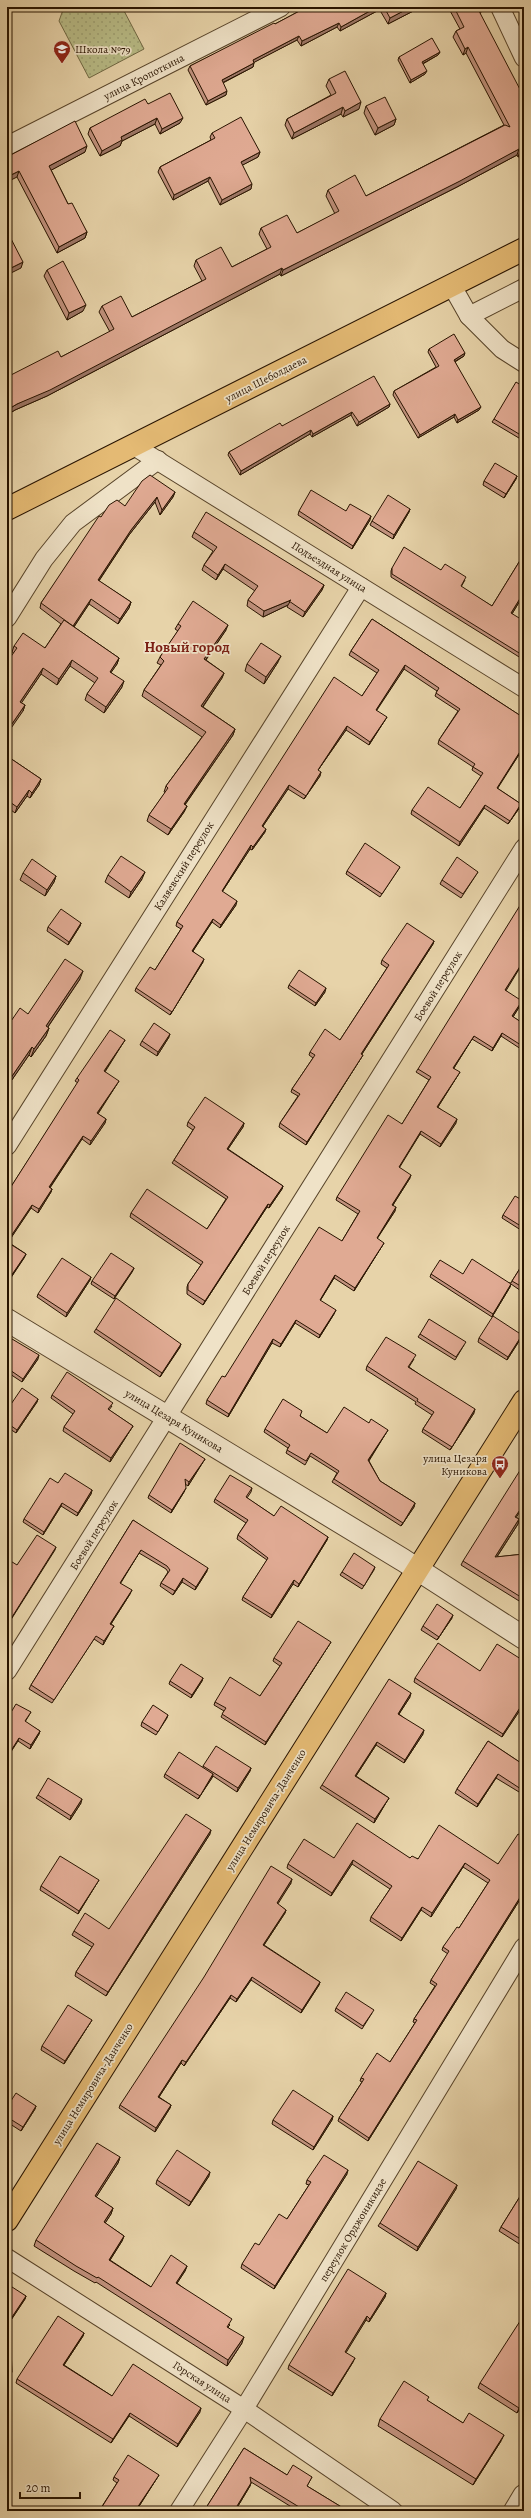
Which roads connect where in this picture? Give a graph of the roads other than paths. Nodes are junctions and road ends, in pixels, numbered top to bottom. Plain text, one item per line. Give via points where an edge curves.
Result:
1 (281, 7) edge
2 (500, 7) edge
3 (524, 58) edge
4 (7, 146) edge
5 (524, 249) edge
6 (452, 286) junction
7 (524, 288) edge
8 (469, 316) junction
9 (524, 362) edge
10 (134, 446) junction
11 (158, 460) junction
12 (7, 509) edge
13 (361, 587) junction
14 (7, 618) edge
15 (524, 688) edge
16 (524, 848) edge
17 (7, 1146) edge
18 (7, 1320) edge
19 (524, 1401) edge
20 (168, 1417) junction
21 (418, 1569) junction
22 (524, 1638) edge
23 (7, 1672) edge
24 (524, 1947) edge
25 (7, 2220) edge
26 (7, 2258) edge
27 (244, 2409) junction
28 (524, 2496) edge
29 (179, 2511) edge
30 (393, 2511) edge
31 (515, 2511) edge

1 - 4 street, улица Кропоткина
2 - 3 street
5 - 6 main road, улица Шеболдаева
6 - 8 street
6 - 10 main road, улица Шеболдаева
7 - 8 street
8 - 9 street via 502,349
10 - 11 street, Подъездная улица
10 - 12 main road, улица Шеболдаева
11 - 13 street, Подъездная улица
11 - 14 street via 73,523 44,559
13 - 15 street, Подъездная улица
13 - 17 street, Каляевский переулок
16 - 20 street, Боевой переулок
18 - 20 street, улица Цезаря Куникова
19 - 21 main road, улица Немировича-Данченко
20 - 21 street, улица Цезаря Куникова
20 - 23 street, Боевой переулок
21 - 22 street, улица Цезаря Куникова
21 - 25 main road, улица Немировича-Данченко
24 - 27 street, переулок Орджоникидзе
26 - 27 street, Горская улица
27 - 29 street, переулок Орджоникидзе
27 - 30 street, Горская улица
28 - 31 street

